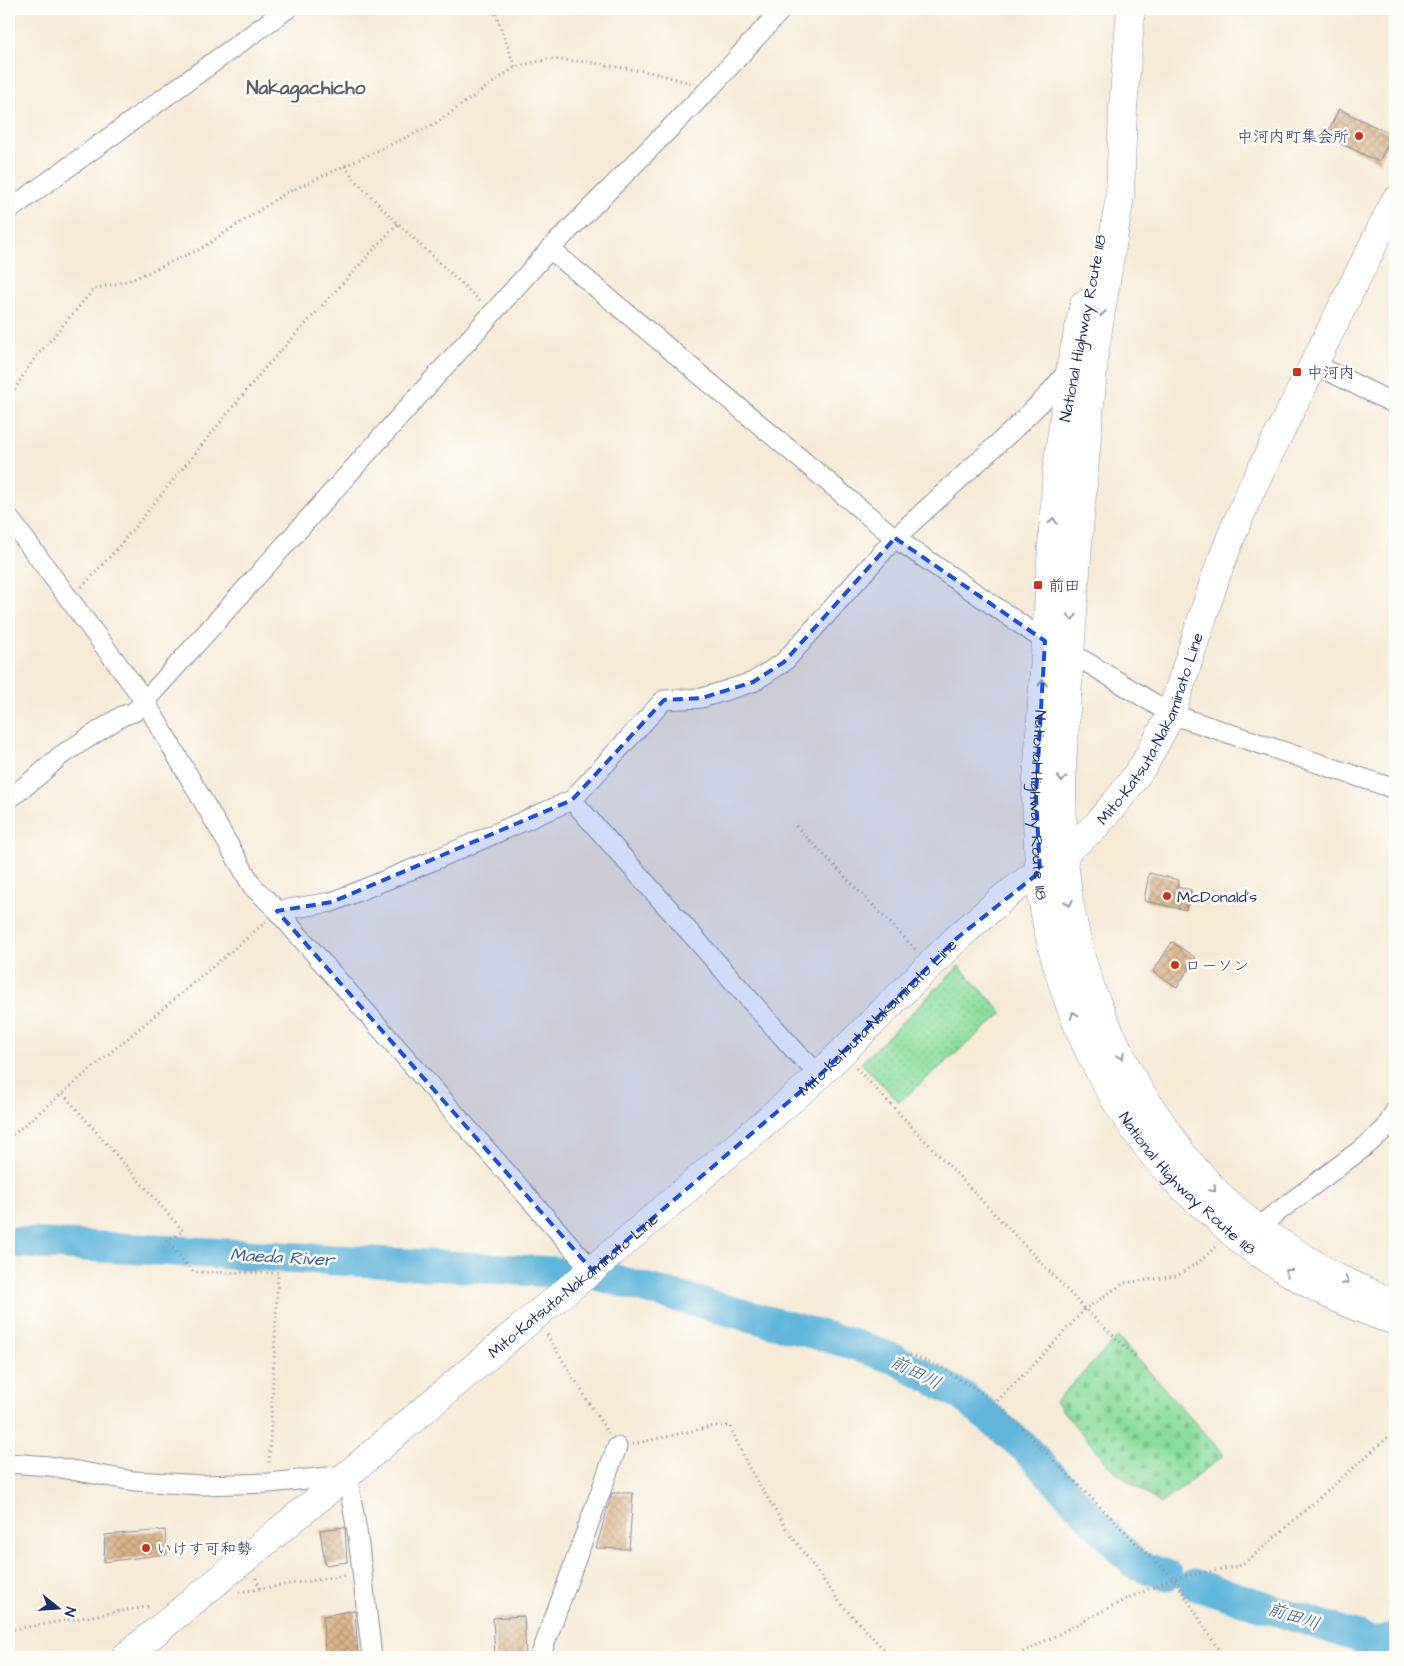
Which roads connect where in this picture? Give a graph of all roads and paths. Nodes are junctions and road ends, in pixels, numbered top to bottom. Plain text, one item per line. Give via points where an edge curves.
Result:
1 (287, 9) edge
2 (494, 9) edge
3 (782, 9) edge
4 (1131, 9) edge
5 (515, 67) junction
6 (710, 88) junction
7 (1123, 108) junction
8 (345, 166) junction
9 (1395, 201) edge
10 (9, 210) edge
11 (398, 223) junction
12 (550, 248) junction
13 (493, 313) junction
14 (1095, 348) junction
15 (1314, 364) junction
16 (1071, 366) junction
17 (9, 398) edge
18 (1395, 404) edge
19 (9, 518) edge
20 (896, 538) junction
21 (69, 600) junction
22 (1045, 641) junction
23 (1069, 653) junction
24 (145, 702) junction
25 (1171, 714) junction
26 (1395, 790) edge
27 (9, 799) edge
28 (572, 800) junction
29 (796, 826) dead end
30 (1063, 854) junction
31 (1040, 872) junction
32 (277, 911) junction
33 (929, 964) junction
34 (842, 1053) junction
35 (820, 1074) junction
36 (63, 1094) junction
37 (1395, 1111) edge
38 (9, 1138) edge
39 (1244, 1235) junction
40 (592, 1270) junction
41 (1395, 1302) edge
42 (1085, 1309) junction
43 (535, 1316) junction
44 (1395, 1322) edge
45 (910, 1355) dead end
46 (1136, 1357) dead end
47 (996, 1402) junction
48 (1395, 1430) edge
49 (617, 1448) junction
50 (9, 1463) edge
51 (347, 1475) junction
52 (269, 1483) junction
53 (362, 1573) junction
54 (1174, 1578) junction
55 (232, 1593) dead end
56 (156, 1606) dead end
57 (9, 1630) edge
58 (125, 1657) edge
59 (372, 1657) edge
60 (540, 1657) edge
61 (891, 1657) edge
62 (1014, 1657) edge
63 (1223, 1657) edge

1 - 10 street
2 - 5 path
3 - 6 street
4 - 7 main road, National Highway Route 118
5 - 6 path via 548,58 587,62 655,73
5 - 8 path via 433,125
6 - 12 street
7 -> 14 main road, National Highway Route 118 via 1120,196
7 - 16 main road, National Highway Route 118 via 1109,199
8 - 11 path
8 - 17 path via 286,193 200,249 131,280 94,289 34,360
9 - 15 main road, Mito-Katsuta-Nakaminato Line
11 - 13 path
11 - 21 path via 265,368 116,550
12 - 13 street
12 - 20 street
13 - 24 street
14 - 16 street
14 -> 23 main road, National Highway Route 118
15 - 18 street
15 - 25 main road, Mito-Katsuta-Nakaminato Line via 1232,532
16 - 20 street via 1015,428
22 -> 16 main road, National Highway Route 118 via 1057,469
19 - 21 street
20 - 22 street
20 - 28 street via 784,662 753,682 702,698 664,700
21 - 24 street
22 - 23 street
31 -> 22 main road, National Highway Route 118 via 1036,796
23 - 25 street
23 -> 30 main road, National Highway Route 118 via 1062,765
24 - 27 street via 134,712 122,716 60,756
24 - 32 street via 253,887
25 - 26 street
25 - 30 main road, Mito-Katsuta-Nakaminato Line via 1125,792 1096,826
28 - 32 street via 332,902
28 - 35 street via 797,1053
29 - 33 path
30 - 31 main road, Mito-Katsuta-Nakaminato Line
30 -> 39 main road, National Highway Route 118 via 1079,952 1110,1033 1135,1084 1185,1158 1218,1194
31 - 33 main road, Mito-Katsuta-Nakaminato Line via 988,911
39 -> 31 main road, National Highway Route 118 via 1176,1181 1148,1149 1100,1076 1062,982 1046,920
32 - 36 path
32 - 40 street
33 - 34 main road, Mito-Katsuta-Nakaminato Line
34 - 35 main road, Mito-Katsuta-Nakaminato Line
34 - 42 path
35 - 40 main road, Mito-Katsuta-Nakaminato Line
36 - 38 path
36 - 52 path via 183,1230 167,1241 193,1272 278,1273
37 - 39 street via 1386,1128 1367,1145
39 -> 41 main road, National Highway Route 118
39 - 42 path via 1177,1276 1124,1283
44 -> 39 main road, National Highway Route 118 via 1304,1282
40 - 43 main road, Mito-Katsuta-Nakaminato Line
42 - 46 path
42 - 47 path
43 - 49 path
43 - 51 main road, Mito-Katsuta-Nakaminato Line
45 - 47 path via 937,1365
47 - 54 path
48 - 54 path via 1245,1562 1231,1568
49 - 60 street
49 - 61 path via 715,1426 730,1426 749,1468 786,1528 840,1604
50 - 52 street via 49,1466 134,1481 202,1485
51 - 52 street
51 - 53 street
51 - 58 main road, Mito-Katsuta-Nakaminato Line
53 - 55 path
53 - 59 street
54 - 62 path
54 - 63 path
56 - 57 path

